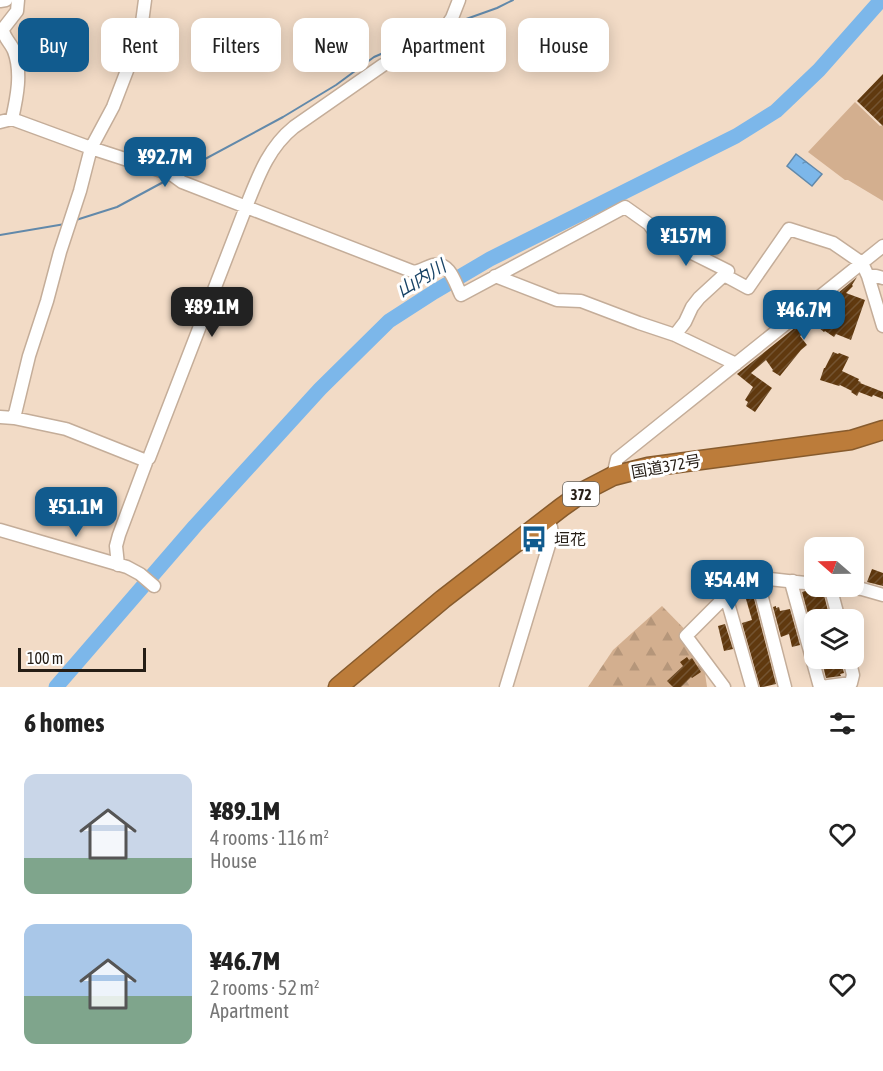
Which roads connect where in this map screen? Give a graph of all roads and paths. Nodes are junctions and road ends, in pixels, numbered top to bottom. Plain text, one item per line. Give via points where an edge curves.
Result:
1 (6, 0) edge
2 (18, 0) edge
3 (145, 0) edge
4 (459, 0) edge
5 (0, 1) edge
6 (6, 120) edge
7 (91, 148) junction
8 (246, 207) junction
9 (883, 246) edge
10 (862, 262) junction
11 (724, 275) junction
12 (495, 276) junction
13 (868, 276) junction
14 (883, 278) edge
15 (883, 326) edge
16 (675, 335) junction
17 (736, 364) junction
18 (0, 417) edge
19 (14, 418) junction
20 (883, 430) edge
21 (147, 460) junction
22 (613, 476) junction
23 (545, 520) junction
24 (0, 530) edge
25 (118, 565) junction
26 (758, 578) junction
27 (792, 582) junction
28 (804, 583) edge
29 (154, 586) dead end
30 (864, 590) edge
31 (883, 595) edge
32 (726, 596) junction
33 (852, 669) edge
34 (338, 687) edge
35 (506, 687) edge
36 (724, 687) edge
37 (752, 687) edge
38 (785, 687) edge
39 (821, 687) edge

1 - 5 street
2 - 6 street via 16,11 3,29 15,53 18,81
3 - 7 street via 136,47 113,107
4 - 8 street via 437,40 383,65 283,136 272,149
6 - 7 street
7 - 8 street via 171,174
7 - 19 street
8 - 12 street via 414,272 440,264 448,269 461,295
8 - 21 street
9 - 10 street
10 - 11 street via 833,243 789,228 748,288
10 - 13 street
10 - 17 street
11 - 12 street via 728,271 656,234 625,207
11 - 16 street via 699,298
12 - 16 street via 557,300 581,301
13 - 14 street
13 - 15 street
16 - 17 street
17 - 22 street via 617,459
18 - 19 street
19 - 21 street via 66,429
20 - 22 highway, 国道372号 / 372 via 851,440 648,467
21 - 25 street via 119,535
22 - 23 highway, 国道372号 / 372
23 - 34 highway, 国道372号 / 372
23 - 35 street via 552,535
24 - 25 street
25 - 29 street via 140,574
26 - 27 street
26 - 32 street via 752,577
26 - 38 street
27 - 28 street
27 - 39 street
30 - 31 street
32 - 36 street via 686,636
32 - 37 street
33 - 39 street via 851,683

